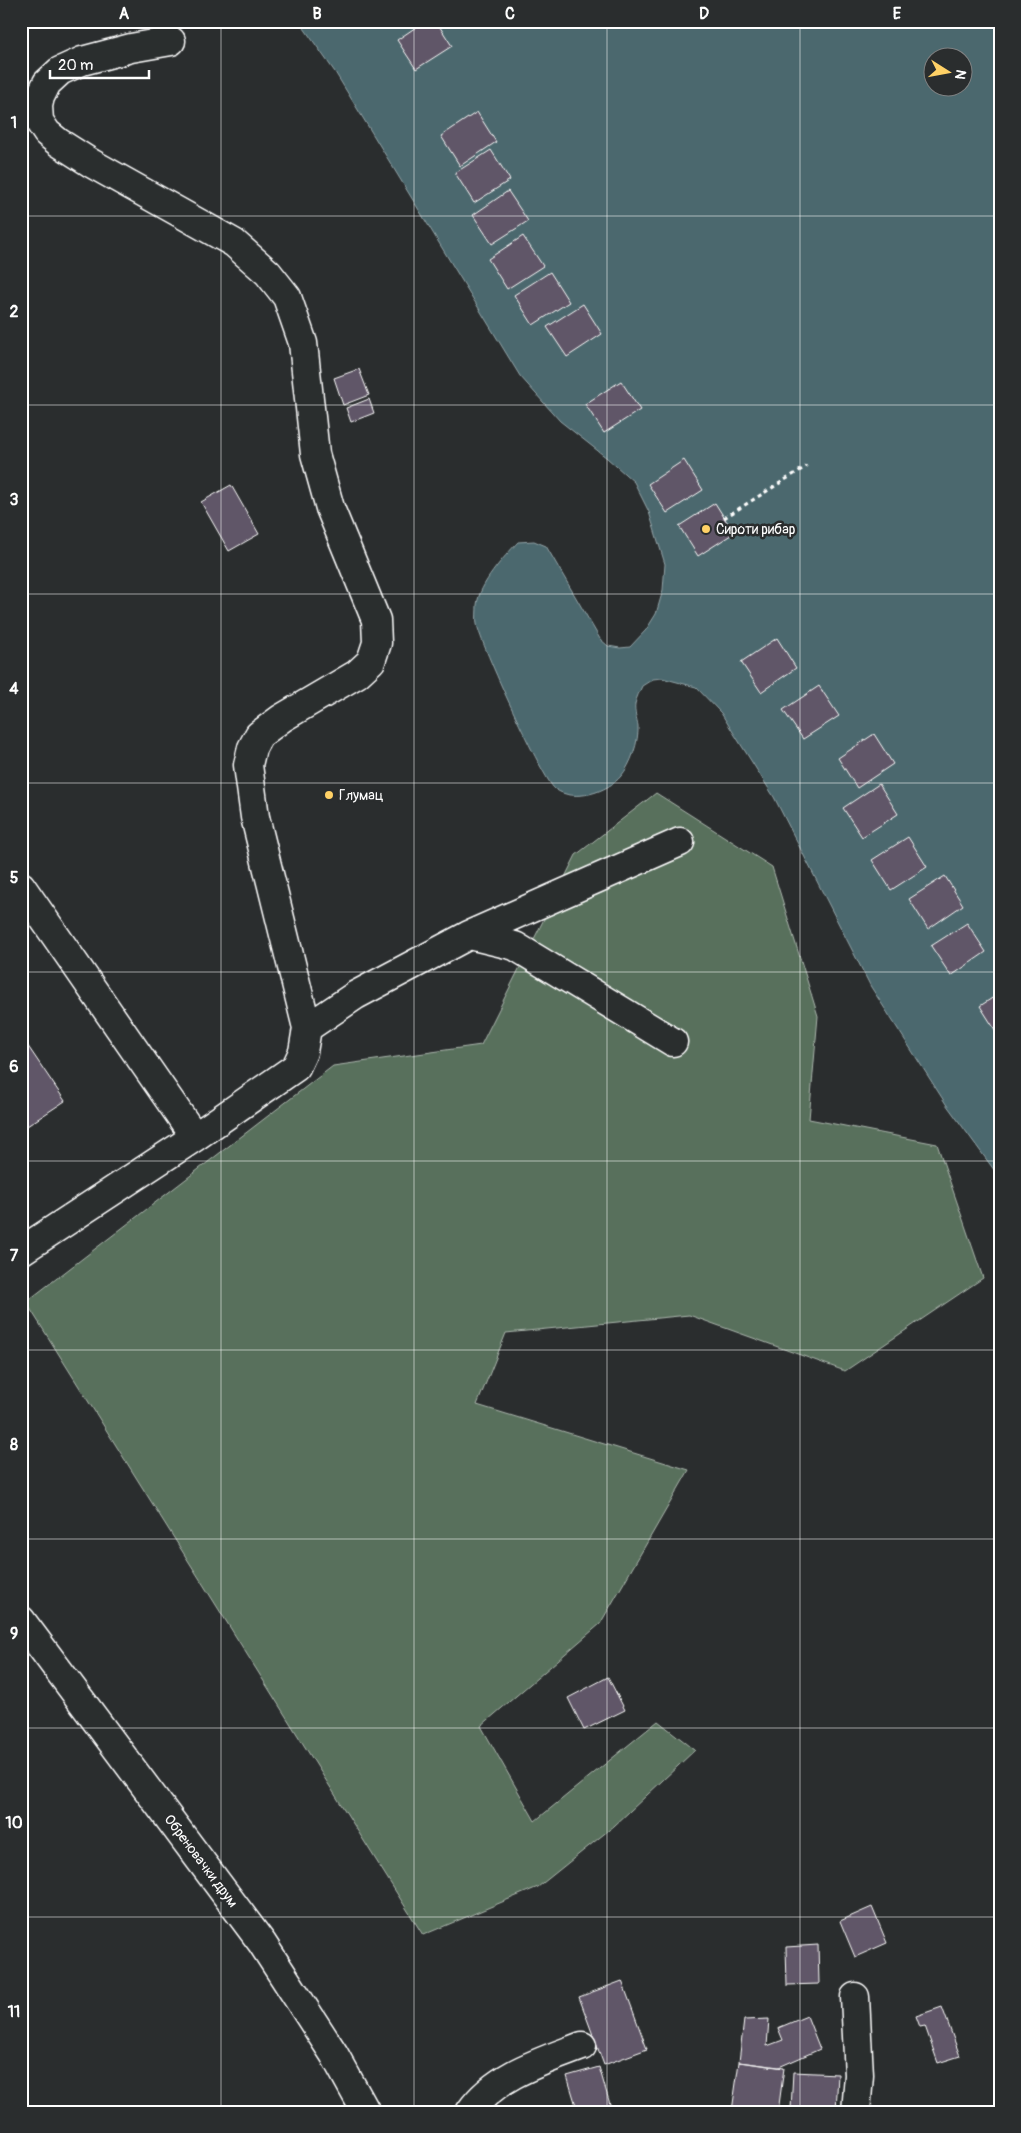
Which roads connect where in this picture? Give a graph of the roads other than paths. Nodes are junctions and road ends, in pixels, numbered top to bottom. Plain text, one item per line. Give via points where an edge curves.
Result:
1 (171, 41) dead end
2 (680, 842) dead end
3 (21, 886) edge
4 (469, 935) junction
5 (307, 1028) junction
6 (673, 1042) dead end
7 (195, 1137) junction
8 (21, 1251) edge
9 (21, 1620) edge
10 (855, 1997) dead end
11 (582, 2046) dead end
12 (366, 2112) edge
13 (470, 2112) edge
14 (856, 2112) edge

1 - 5 street via 82,61 60,71 47,82 40,97 39,121 58,142 234,243 268,273 287,297 303,343 315,454 330,508 376,620 377,643 371,661 357,674 259,735 248,765 255,817
2 - 4 street
3 - 7 street
4 - 5 street via 356,995
4 - 6 street via 515,946
5 - 7 street via 304,1052 296,1067
7 - 8 street
9 - 12 street, Обреновачки друм via 262,1943 334,2054
10 - 14 street via 859,2075
11 - 13 street via 523,2069 490,2091

